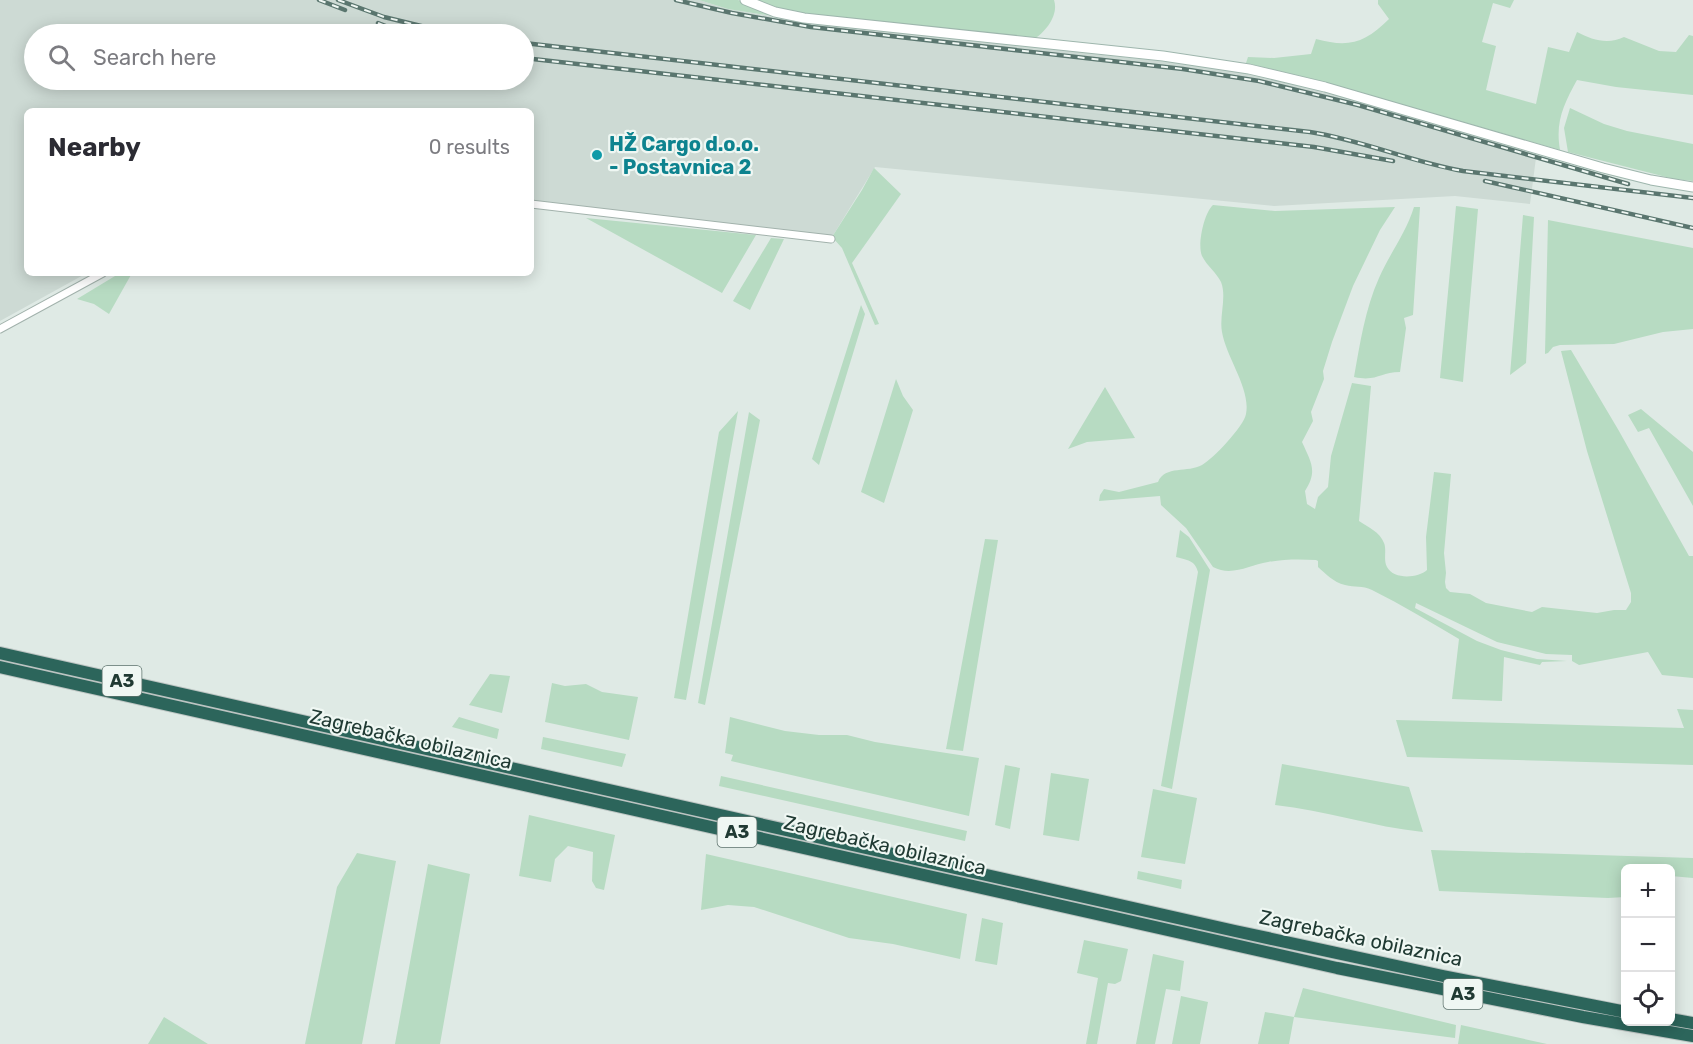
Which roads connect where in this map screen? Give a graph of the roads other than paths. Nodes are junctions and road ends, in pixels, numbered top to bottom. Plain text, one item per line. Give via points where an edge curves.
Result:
1 (745, 0) edge
2 (1693, 188) edge
3 (534, 204) edge
4 (831, 239) dead end
5 (97, 276) edge
6 (0, 329) edge
7 (0, 653) edge
8 (0, 667) edge
9 (1621, 1010) edge
10 (1675, 1020) edge
11 (1693, 1023) edge
12 (1693, 1036) edge

1 - 2 main road via 804,18 1163,56 1249,69 1603,168
3 - 4 street
5 - 6 street
7 - 9 highway, Zagrebačka obilaznica / A3 via 1247,933
8 - 12 highway, Zagrebačka obilaznica / A3 via 1337,968
10 - 11 highway

